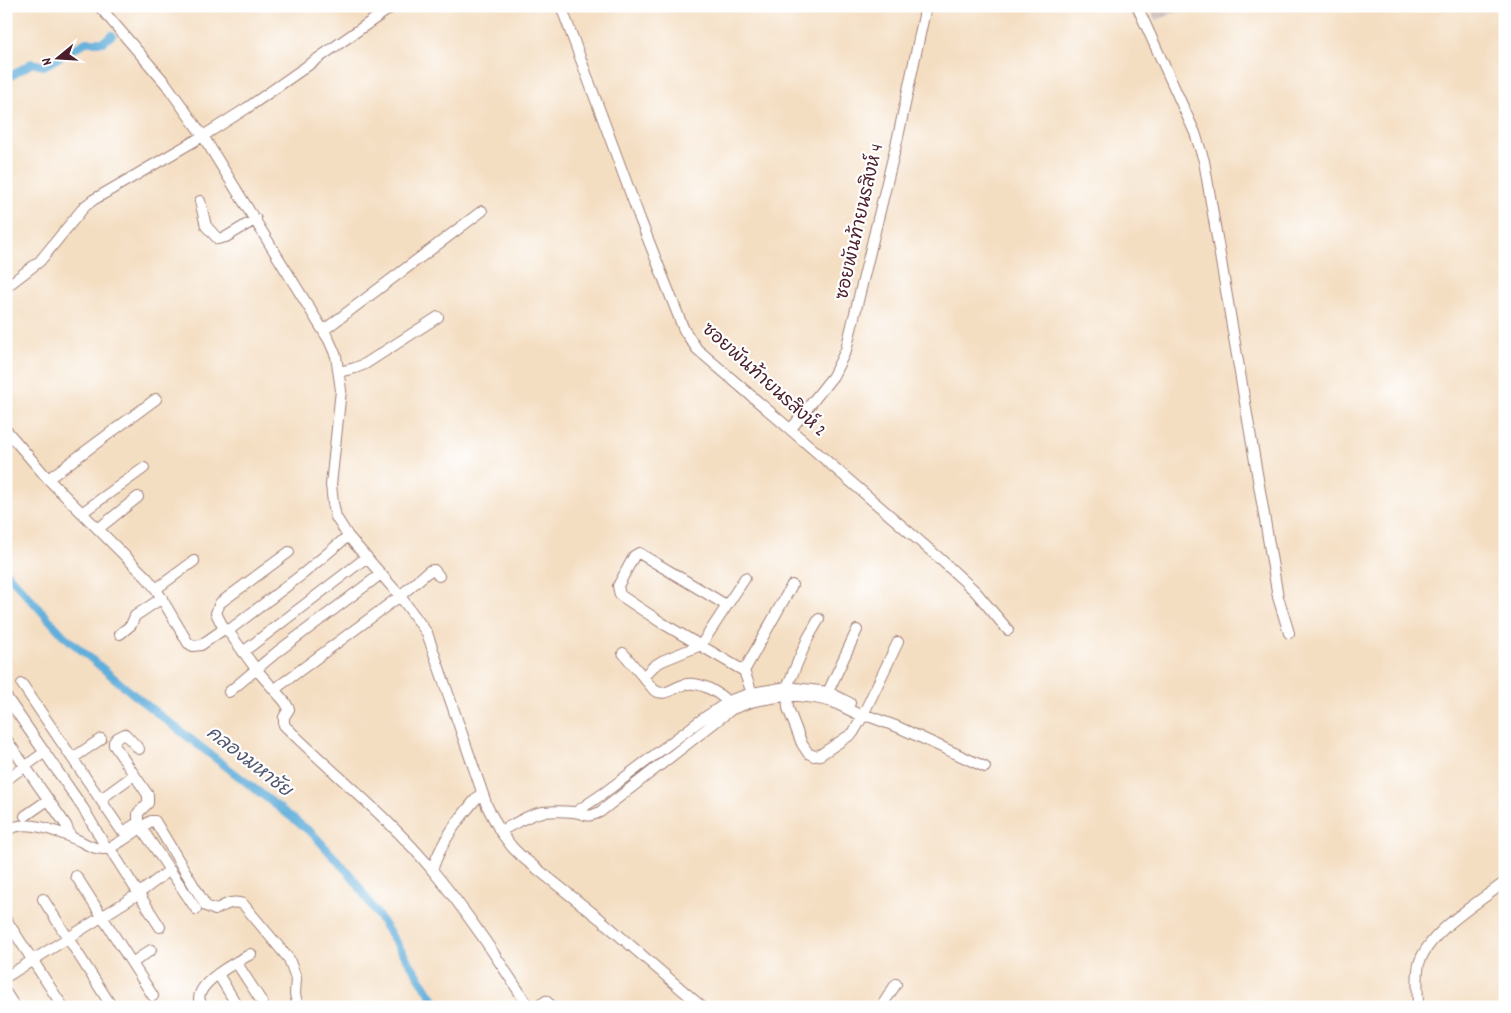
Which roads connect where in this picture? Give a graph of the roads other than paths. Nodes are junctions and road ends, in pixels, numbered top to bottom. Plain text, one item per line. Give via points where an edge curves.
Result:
1 (99, 6) edge
2 (393, 6) edge
3 (561, 6) edge
4 (926, 6) edge
5 (1137, 6) edge
6 (203, 136) junction
7 (200, 201) dead end
8 (482, 211) dead end
9 (256, 219) junction
10 (6, 287) edge
11 (438, 317) dead end
12 (324, 330) junction
13 (339, 372) junction
14 (156, 399) dead end
15 (791, 429) junction
16 (8, 435) edge
17 (144, 468) dead end
18 (48, 479) junction
19 (138, 497) dead end
20 (82, 512) junction
21 (98, 529) junction
22 (348, 536) junction
23 (289, 552) dead end
24 (367, 557) junction
25 (194, 561) dead end
26 (381, 574) junction
27 (439, 576) dead end
28 (745, 578) dead end
29 (792, 585) dead end
30 (156, 589) junction
31 (400, 596) junction
32 (162, 598) junction
33 (726, 605) junction
34 (818, 619) dead end
35 (226, 630) junction
36 (857, 630) dead end
37 (1008, 630) dead end
38 (1289, 633) dead end
39 (120, 634) dead end
40 (898, 642) dead end
41 (701, 645) junction
42 (243, 652) junction
43 (623, 653) dead end
44 (256, 669) junction
45 (744, 671) junction
46 (643, 677) junction
47 (22, 684) dead end
48 (275, 690) junction
49 (230, 692) dead end
50 (787, 692) junction
51 (828, 692) junction
52 (752, 693) junction
53 (7, 698) edge
54 (730, 705) junction
55 (866, 714) junction
56 (6, 739) edge
57 (101, 739) dead end
58 (139, 749) dead end
59 (45, 752) junction
60 (73, 758) junction
61 (26, 766) junction
62 (985, 767) dead end
63 (134, 775) junction
64 (6, 780) edge
65 (482, 792) junction
66 (100, 798) junction
67 (48, 800) junction
68 (84, 808) junction
69 (25, 816) dead end
70 (139, 825) junction
71 (6, 831) edge
72 (500, 831) junction
73 (70, 837) junction
74 (110, 851) junction
75 (170, 870) junction
76 (432, 870) junction
77 (76, 876) dead end
78 (1505, 882) edge
79 (138, 894) junction
80 (43, 899) dead end
81 (196, 908) dead end
82 (102, 916) junction
83 (7, 921) edge
84 (160, 927) dead end
85 (68, 938) junction
86 (151, 950) dead end
87 (251, 954) dead end
88 (33, 961) junction
89 (236, 962) junction
90 (132, 963) junction
91 (218, 974) junction
92 (6, 977) edge
93 (896, 984) dead end
94 (6, 993) edge
95 (153, 996) dead end
96 (262, 1002) dead end
97 (15, 1007) edge
98 (63, 1007) edge
99 (112, 1007) edge
100 (203, 1007) edge
101 (238, 1007) edge
102 (298, 1007) edge
103 (529, 1007) edge
104 (537, 1007) edge
105 (553, 1007) edge
106 (702, 1007) edge
107 (881, 1007) edge
108 (1418, 1007) edge

1 - 6 street via 166,84
2 - 6 street via 269,94
3 - 15 street, ซอยพันท้ายนรสิงห์ 2 via 684,330 697,349
4 - 15 street, ซอยพันท้ายนรสิงห์ 4 via 846,350 833,376
5 - 38 street via 1195,133 1204,161 1278,597
6 - 9 street
6 - 10 street via 93,200 40,261
7 - 9 street via 206,226 218,238 226,237
8 - 12 street
9 - 12 street
11 - 13 street via 365,364
12 - 13 street via 336,356
13 - 22 street via 341,390 331,485 336,517
14 - 18 street
15 - 37 street, ซอยพันท้ายนรสิงห์ 2 via 975,591
16 - 18 street
17 - 20 street
18 - 20 street
19 - 21 street
20 - 21 street
21 - 30 street
22 - 24 street
22 - 35 street
23 - 35 street via 220,603 216,613
24 - 26 street
24 - 42 street
25 - 30 street
26 - 31 street
26 - 44 street
27 - 31 street via 434,570 429,571
28 - 33 street
29 - 45 street
30 - 32 street
31 - 48 street
31 - 65 street via 422,623 432,644
32 - 35 street via 188,643 193,646 201,645
32 - 39 street via 135,616 131,625
33 - 41 street
33 - 41 street via 639,552 634,556 618,586 620,595
34 - 50 street
35 - 42 street
36 - 51 street
40 - 55 street
41 - 45 street
41 - 46 street via 662,661
42 - 44 street
43 - 46 street
44 - 48 street
44 - 49 street
45 - 52 street
46 - 54 street via 658,693 696,684 722,696
47 - 60 street
48 - 76 street via 288,709 284,725 395,830
50 - 51 street
50 - 52 street
50 - 54 street
50 - 55 street
50 - 55 street via 788,708 802,744 814,756 853,733
51 - 55 street
52 - 54 street
53 - 59 street
54 - 72 street via 600,812 591,816 576,812 543,812
55 - 62 street
56 - 61 street
57 - 60 street
58 - 63 street via 125,734 114,742
59 - 61 street
59 - 68 street
60 - 66 street
61 - 64 street
61 - 67 street
63 - 66 street
63 - 70 street via 148,795 148,803 138,813
65 - 72 street
65 - 76 street via 438,851
66 - 68 street
66 - 70 street via 123,832
67 - 69 street
67 - 73 street via 66,825
68 - 74 street
70 - 74 street
70 - 75 street
70 - 102 street via 151,820 158,823 206,906 215,910 236,901 254,916 289,958 296,978
71 - 73 street via 18,824 31,825
72 - 106 street via 521,856
73 - 74 street
74 - 79 street
75 - 79 street
75 - 81 street
76 - 103 street
77 - 82 street
78 - 108 street via 1439,932 1426,947 1419,964
79 - 82 street
79 - 84 street
80 - 85 street
82 - 85 street
82 - 90 street
83 - 88 street
85 - 88 street
85 - 99 street
86 - 90 street
87 - 89 street
88 - 92 street
88 - 98 street
89 - 91 street
89 - 96 street
90 - 95 street
91 - 100 street via 201,988 198,999
91 - 101 street
93 - 107 street
94 - 97 street
104 - 105 street via 546,1001

